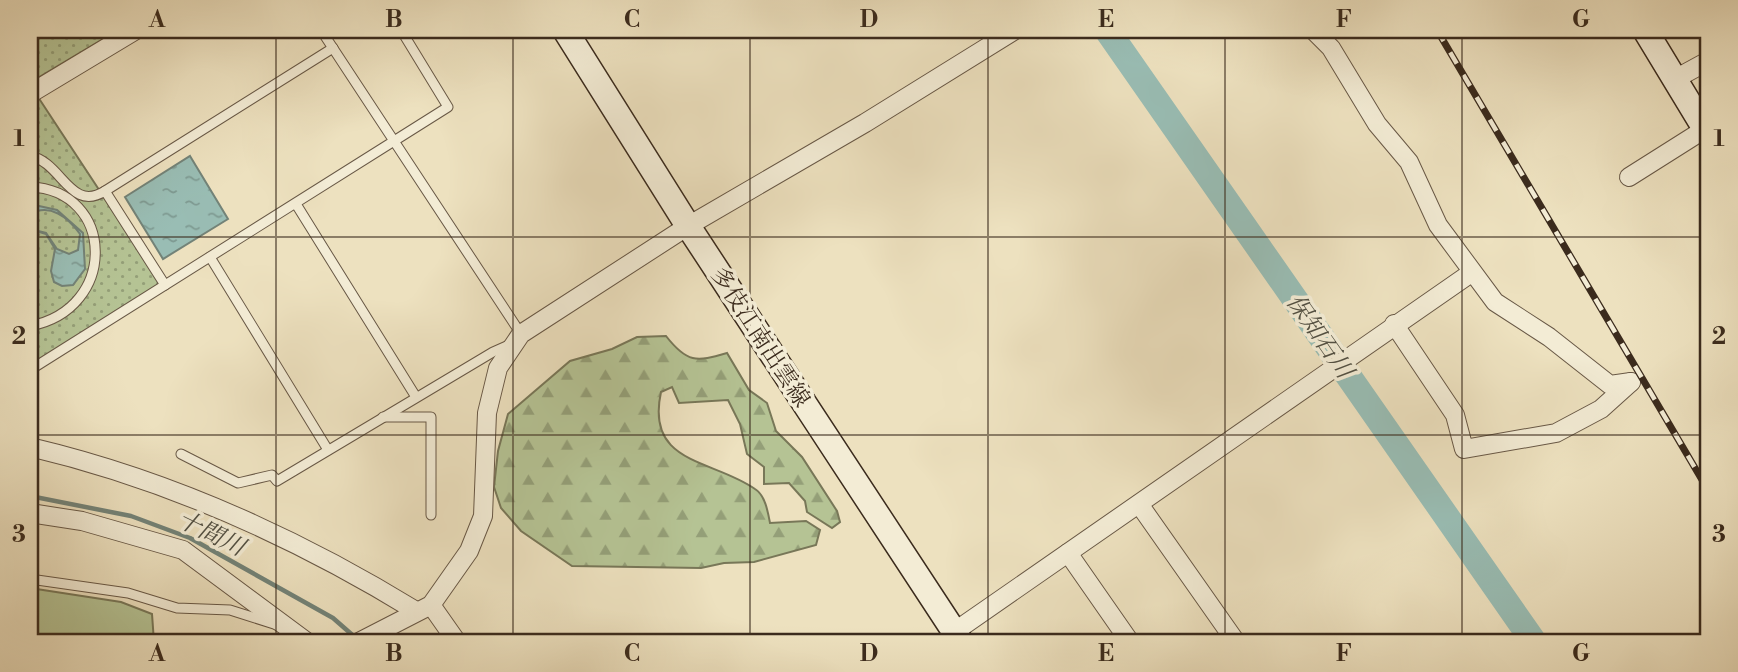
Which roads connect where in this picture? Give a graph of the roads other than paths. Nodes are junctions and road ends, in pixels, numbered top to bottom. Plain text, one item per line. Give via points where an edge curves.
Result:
1 (136, 30) edge
2 (321, 30) edge
3 (401, 30) edge
4 (565, 30) edge
5 (1015, 30) edge
6 (1313, 30) edge
7 (1645, 30) edge
8 (112, 36) edge
9 (333, 48) junction
10 (1708, 61) edge
11 (1675, 79) junction
12 (32, 93) edge
13 (1707, 132) edge
14 (394, 141) junction
15 (30, 156) edge
16 (1629, 177) dead end
17 (30, 187) edge
18 (105, 191) junction
19 (73, 196) junction
20 (296, 204) junction
21 (688, 226) junction
22 (210, 257) junction
23 (1471, 273) junction
24 (165, 285) junction
25 (1394, 324) junction
26 (30, 326) edge
27 (519, 338) junction
28 (30, 370) edge
29 (416, 397) junction
30 (383, 417) junction
31 (30, 447) edge
32 (328, 450) junction
33 (181, 454) dead end
34 (1139, 504) junction
35 (30, 513) edge
36 (431, 515) dead end
37 (1068, 553) junction
38 (30, 579) edge
39 (423, 608) junction
40 (284, 626) junction
41 (958, 637) edge
42 (366, 638) edge
43 (307, 642) edge
44 (457, 642) edge
45 (1130, 642) edge
46 (1236, 642) edge

1 - 8 street
2 - 9 lane
3 - 14 lane via 448,107
4 - 21 main road, 多伎江南出雲線
5 - 21 street
6 - 23 street via 1331,48 1377,124 1409,162 1438,225
7 - 11 main road
8 - 12 street
9 - 14 lane
9 - 18 lane
10 - 11 street
11 - 13 main road
13 - 16 street
14 - 20 lane
14 - 27 lane
15 - 19 lane via 52,165
17 - 19 lane
18 - 19 lane via 92,197
18 - 24 lane
19 - 26 lane via 86,217 93,244 91,281 69,311
20 - 22 lane
20 - 29 lane
21 - 27 street
21 - 41 main road, 多伎江南出雲線
22 - 24 lane
22 - 32 lane
23 - 25 street
23 - 25 street via 1495,302 1610,385 1631,383 1601,409 1556,433 1464,449 1455,415
24 - 28 lane
25 - 34 street
27 - 29 lane
27 - 39 street via 498,368 487,414 483,516 469,551
29 - 30 lane
30 - 32 lane
30 - 36 lane via 431,417
31 - 39 street via 132,476 185,497 306,549
32 - 33 lane via 277,481 272,475 238,483
34 - 37 street
34 - 46 street
35 - 40 street via 82,521 183,551
37 - 41 street
37 - 45 street
38 - 40 lane via 128,593 177,608 230,610
39 - 42 street
39 - 44 street
40 - 43 street

